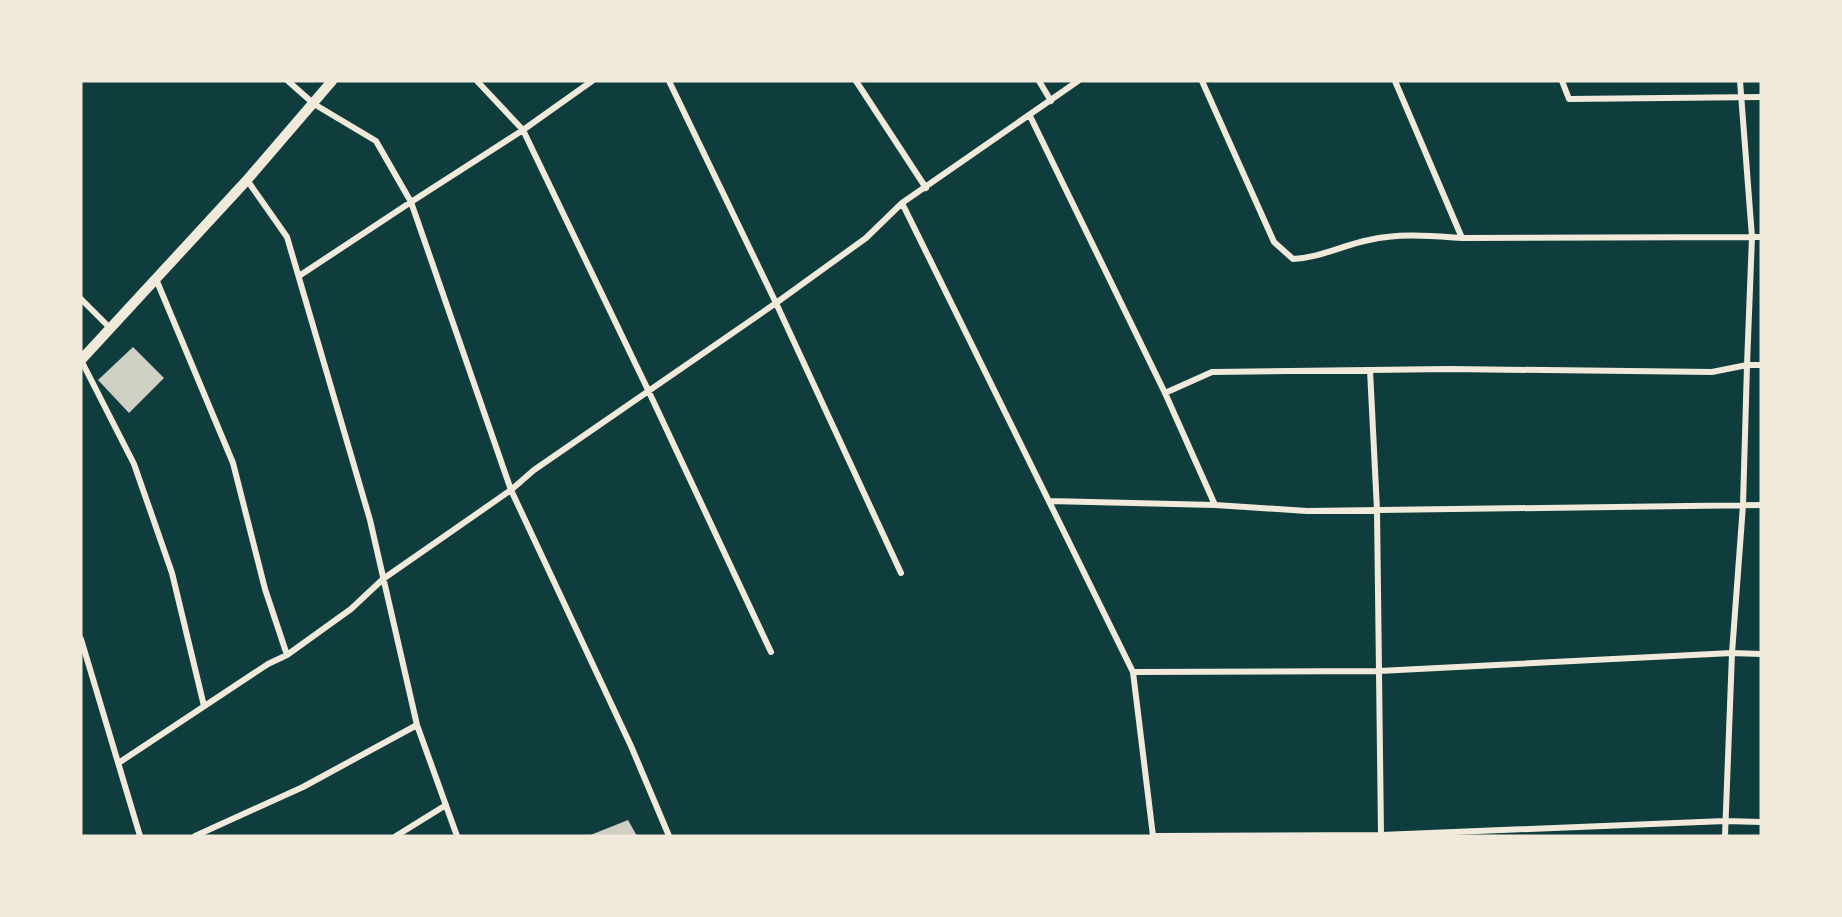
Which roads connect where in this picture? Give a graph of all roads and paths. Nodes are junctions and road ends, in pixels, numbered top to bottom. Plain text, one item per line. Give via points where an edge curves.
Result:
1 (288, 81) edge
2 (332, 81) edge
3 (477, 81) edge
4 (592, 81) edge
5 (669, 81) edge
6 (856, 81) edge
7 (1039, 81) edge
8 (1078, 81) edge
9 (1202, 81) edge
10 (1395, 81) edge
11 (1562, 81) edge
12 (1740, 81) edge
13 (1742, 96) junction
14 (1761, 97) edge
15 (1051, 101) junction
16 (314, 104) junction
17 (1030, 116) junction
18 (523, 130) junction
19 (247, 180) junction
20 (926, 188) junction
21 (411, 202) junction
22 (902, 203) junction
23 (1752, 237) junction
24 (1761, 237) edge
25 (1462, 238) junction
26 (299, 276) junction
27 (156, 279) junction
28 (81, 299) edge
29 (776, 303) junction
30 (110, 328) junction
31 (81, 360) edge
32 (1746, 365) junction
33 (1761, 365) edge
34 (1370, 370) junction
35 (649, 392) junction
36 (1165, 393) junction
37 (511, 490) junction
38 (1049, 501) junction
39 (1215, 505) junction
40 (1743, 505) junction
41 (1761, 505) edge
42 (1377, 510) junction
43 (901, 573) dead end
44 (383, 579) junction
45 (81, 639) edge
46 (771, 652) dead end
47 (1732, 653) junction
48 (1761, 654) edge
49 (287, 655) junction
50 (1379, 671) junction
51 (1133, 672) junction
52 (204, 706) junction
53 (417, 725) junction
54 (120, 762) junction
55 (446, 805) junction
56 (1725, 821) junction
57 (1761, 822) edge
58 (1381, 835) edge
59 (140, 836) edge
60 (195, 836) edge
61 (396, 836) edge
62 (457, 836) edge
63 (669, 836) edge
64 (1152, 836) edge
65 (1725, 836) edge

1 - 16 street
2 - 16 street
3 - 18 street
4 - 18 street
5 - 29 street
6 - 20 street
7 - 15 street
8 - 15 street
9 - 25 street via 1274,242 1293,259 1402,235
10 - 25 street
11 - 13 street via 1569,99
12 - 13 street
13 - 14 street
13 - 23 street
15 - 17 street
16 - 19 street
16 - 21 street via 376,141
17 - 20 street
17 - 36 street
18 - 21 street
18 - 35 street
19 - 26 street via 287,237
19 - 27 street
20 - 22 street
21 - 26 street
21 - 37 street
22 - 29 street via 866,238
22 - 38 street
23 - 24 street
23 - 25 street
23 - 32 street
26 - 44 street via 370,520
27 - 30 street
27 - 49 street via 233,463 265,589
28 - 30 street
29 - 35 street
29 - 43 street
30 - 31 street
31 - 52 street via 134,464 172,573
32 - 33 street
32 - 34 street via 1712,372
32 - 40 street
34 - 36 street via 1212,372
34 - 42 street
35 - 37 street
35 - 46 street
36 - 39 street
37 - 44 street
37 - 63 street
38 - 39 street
38 - 51 street
39 - 42 street via 1307,511
40 - 41 street
40 - 42 street
40 - 47 street
42 - 50 street
44 - 49 street via 351,609
44 - 53 street
45 - 54 street
47 - 48 street
47 - 50 street
47 - 56 street
49 - 52 street
50 - 51 street
50 - 58 street
51 - 64 street
52 - 54 street
53 - 55 street
53 - 60 street via 303,787
54 - 59 street
55 - 61 street
55 - 62 street
56 - 57 street
56 - 58 street
56 - 65 street
58 - 64 street

